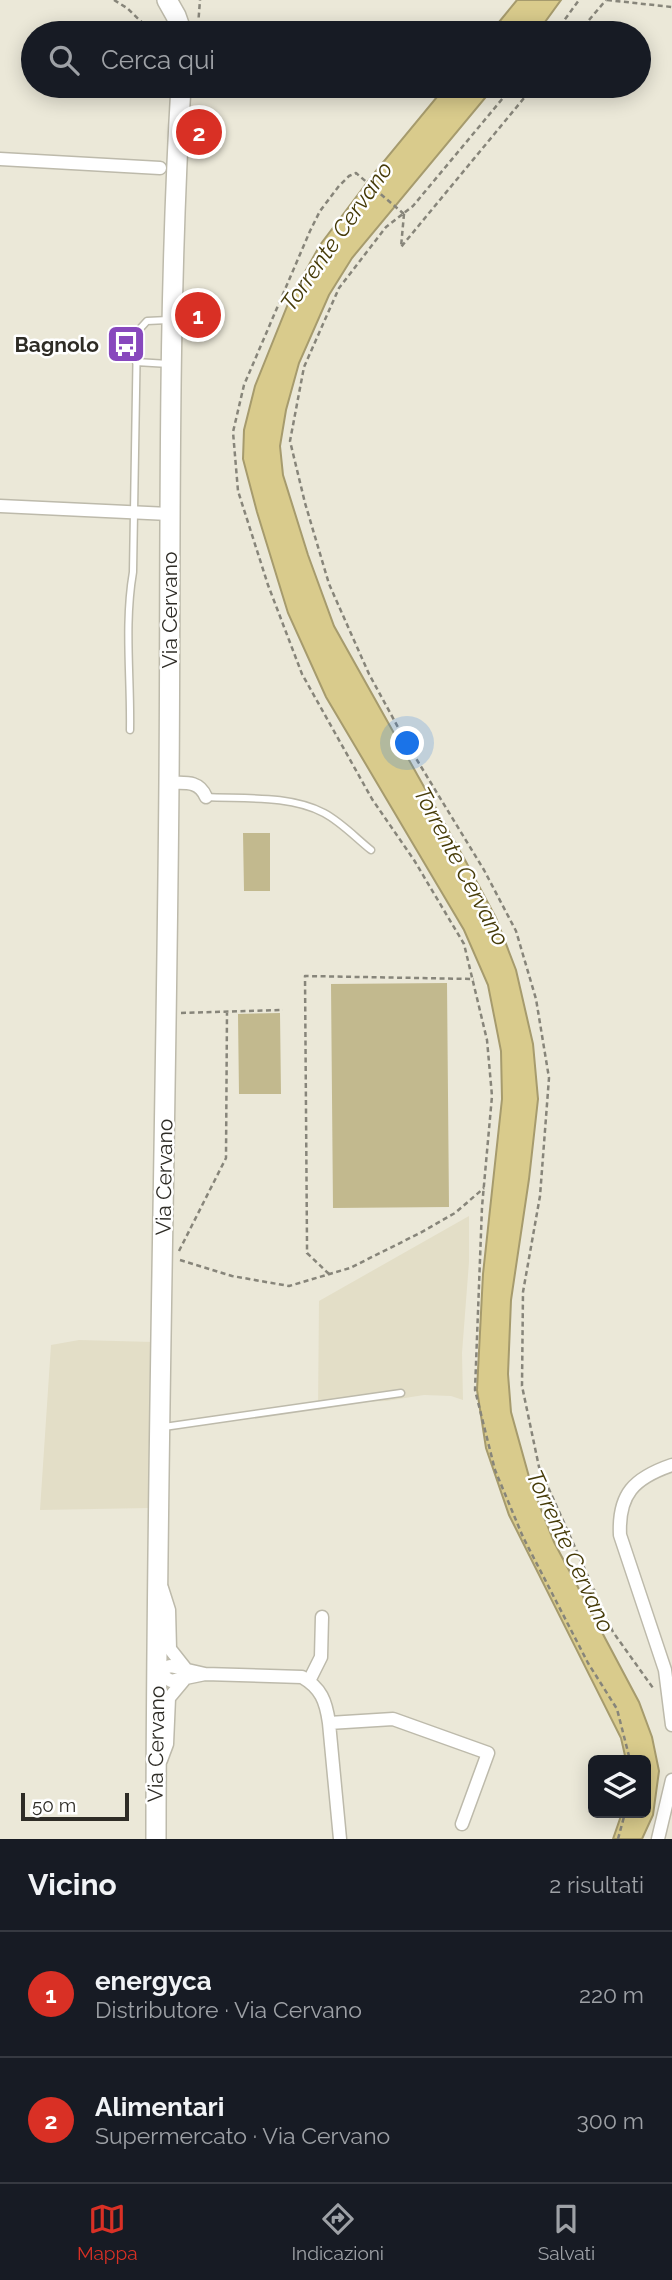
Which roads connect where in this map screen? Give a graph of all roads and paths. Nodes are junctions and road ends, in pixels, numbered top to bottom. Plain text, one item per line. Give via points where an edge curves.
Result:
1 (114, 0) edge
2 (167, 0) edge
3 (183, 0) edge
4 (201, 0) edge
5 (579, 0) edge
6 (606, 0) edge
7 (672, 7) edge
8 (141, 21) edge
9 (178, 21) edge
10 (183, 21) edge
11 (198, 21) edge
12 (564, 21) edge
13 (588, 21) edge
14 (180, 98) edge
15 (503, 98) edge
16 (524, 98) edge
17 (0, 159) edge
18 (160, 168) dead end
19 (404, 214) junction
20 (171, 320) junction
21 (136, 362) junction
22 (171, 365) junction
23 (0, 506) edge
24 (134, 513) junction
25 (169, 514) junction
26 (130, 730) dead end
27 (169, 783) junction
28 (206, 797) joint
29 (371, 850) dead end
30 (474, 979) junction
31 (283, 1010) dead end
32 (226, 1012) junction
33 (178, 1013) dead end
34 (484, 1188) junction
35 (329, 1274) junction
36 (401, 1393) dead end
37 (160, 1428) junction
38 (672, 1465) edge
39 (158, 1578) junction
40 (322, 1617) dead end
41 (157, 1672) junction
42 (184, 1674) junction
43 (309, 1681) junction
44 (671, 1704) edge
45 (329, 1723) junction
46 (672, 1725) edge
47 (629, 1755) edge
48 (156, 1774) junction
49 (672, 1780) edge
50 (624, 1818) edge
51 (462, 1824) dead end
52 (156, 1839) edge
53 (340, 1839) edge
54 (618, 1839) edge
55 (658, 1839) edge

1 - 8 path
2 - 9 main road
3 - 10 main road
4 - 11 path
5 - 12 path
6 - 7 path
6 - 13 path
14 - 20 main road, Via Cervano
15 - 19 path
16 - 19 path via 401,247
17 - 18 street
19 - 30 path via 359,174 349,176 320,211 244,385 233,432 238,491 302,674 372,799 464,944
19 - 44 path via 386,227 339,288 304,367 290,441 330,584 369,674 516,931 536,999 549,1078 540,1196 523,1292 522,1386 539,1467 613,1632 653,1689
20 - 21 lane via 154,319 141,326
20 - 22 main road, Via Cervano
21 - 22 lane
21 - 24 lane
22 - 25 main road, Via Cervano
23 - 24 street
24 - 25 street
24 - 26 lane
25 - 27 main road, Via Cervano
27 - 28 street via 196,784
27 - 37 main road, Via Cervano
28 - 29 lane via 308,806 325,813
30 - 34 path via 487,1040 492,1096
30 - 35 path via 306,976 307,1253
31 - 32 path
32 - 33 path
32 - 35 path via 226,1158 175,1258 232,1276 289,1286
34 - 35 path via 455,1213 420,1233
34 - 47 path via 475,1390 495,1470 523,1537 617,1709
36 - 37 lane
37 - 39 main road, Via Cervano
38 - 44 street via 631,1487 619,1516 620,1535 665,1670
39 - 41 main road, Via Cervano
39 - 42 street via 169,1610 170,1648
40 - 43 street via 321,1657
41 - 42 street via 171,1681
41 - 48 main road, Via Cervano
42 - 43 street via 302,1677
42 - 48 street via 169,1698 167,1744
43 - 45 street via 322,1694
44 - 46 street
45 - 51 street via 393,1719 488,1753
45 - 53 street
48 - 52 main road, Via Cervano
49 - 55 street
50 - 54 path

